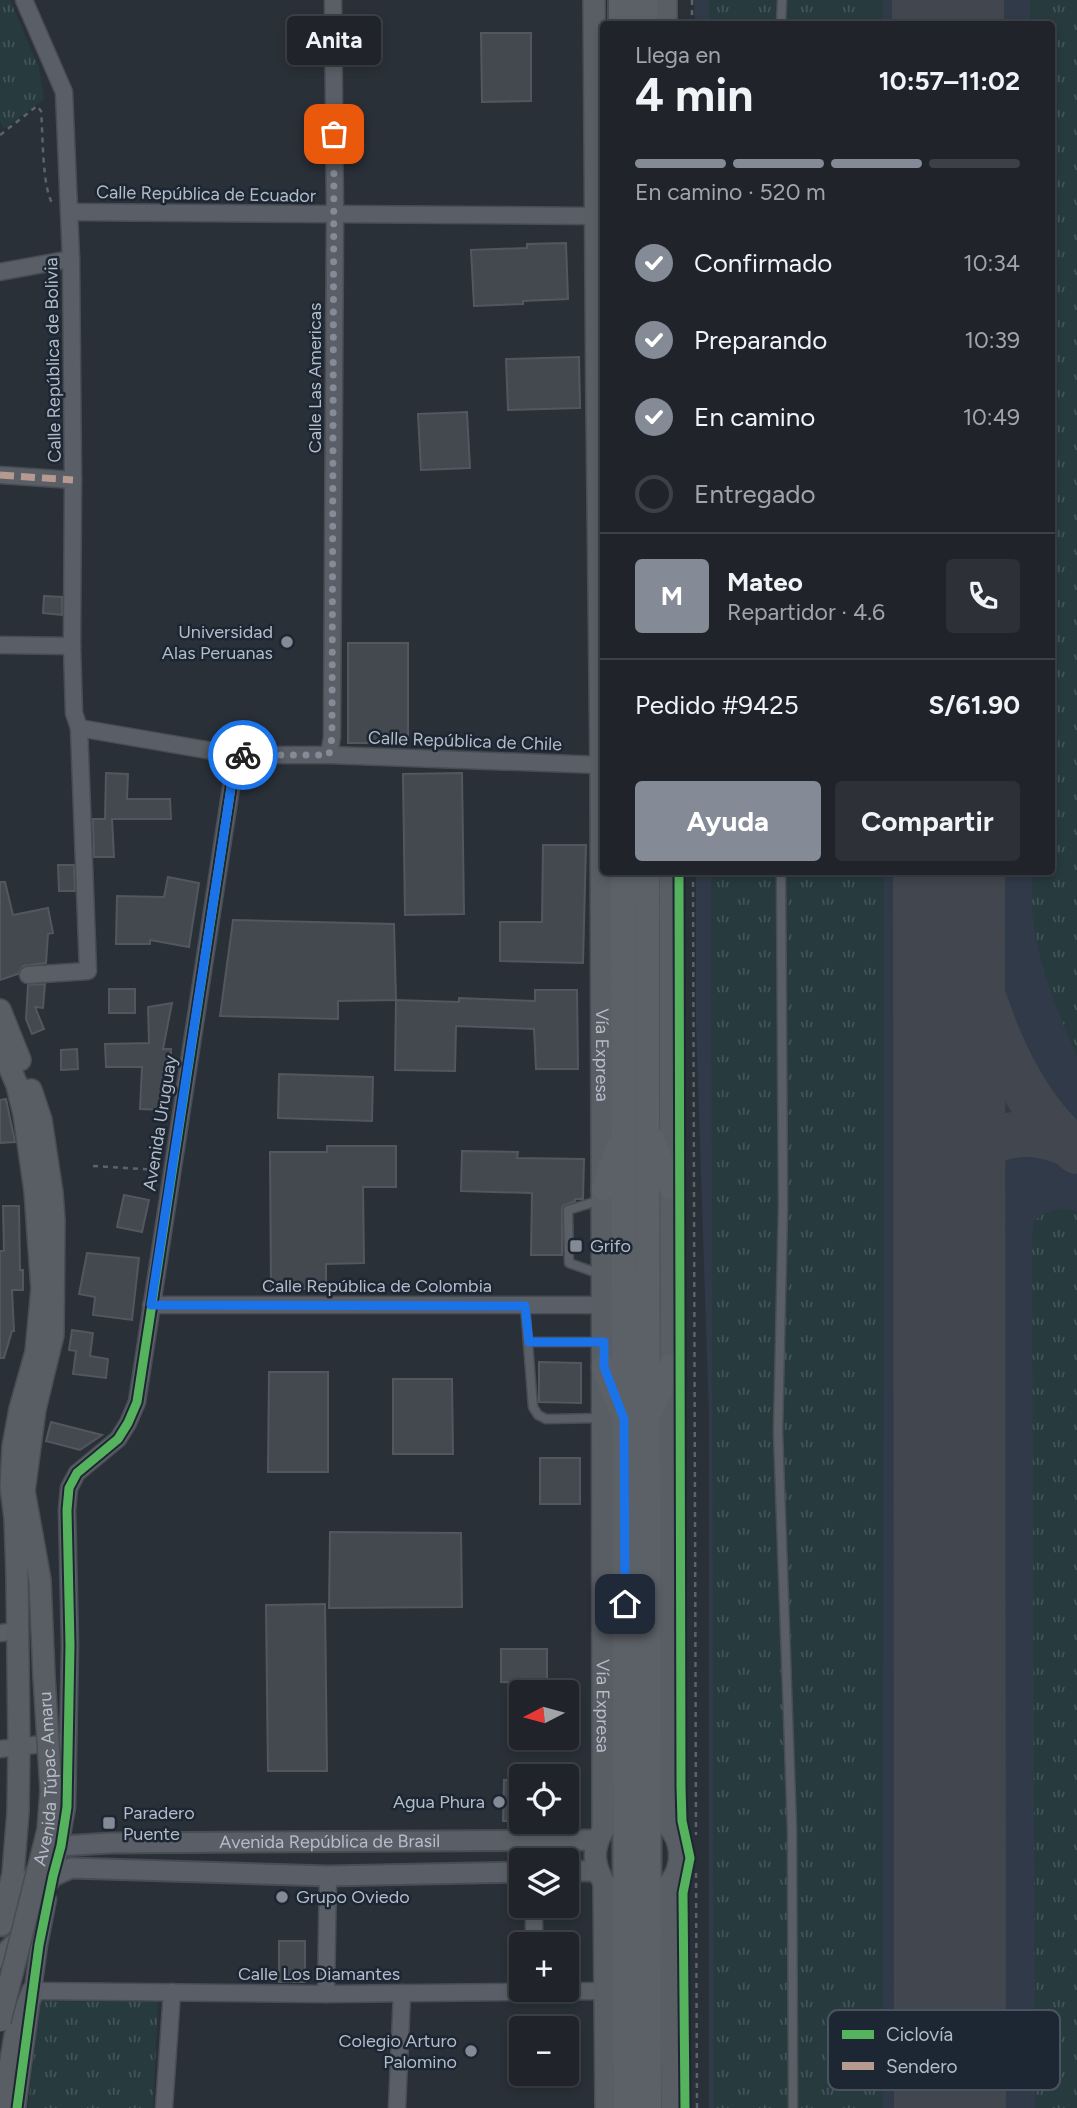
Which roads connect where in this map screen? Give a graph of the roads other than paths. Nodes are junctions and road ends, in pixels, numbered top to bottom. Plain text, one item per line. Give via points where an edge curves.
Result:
1 (24, 0) edge
2 (333, 0) edge
3 (594, 0) edge
4 (621, 0) edge
5 (645, 0) edge
6 (666, 0) edge
7 (782, 0) edge
8 (621, 21) edge
9 (645, 21) edge
10 (666, 21) edge
11 (781, 21) edge
12 (69, 212) junction
13 (335, 215) junction
14 (594, 216) junction
15 (71, 259) junction
16 (0, 272) edge
17 (0, 475) edge
18 (73, 480) junction
19 (0, 645) edge
20 (72, 646) junction
21 (600, 687) edge
22 (79, 728) junction
23 (236, 755) junction
24 (329, 755) junction
25 (600, 765) edge
26 (602, 875) edge
27 (623, 875) edge
28 (647, 875) edge
29 (670, 875) edge
30 (780, 875) edge
31 (28, 975) dead end
32 (0, 1010) edge
33 (0, 1045) edge
34 (635, 1127) junction
35 (671, 1187) junction
36 (603, 1194) junction
37 (604, 1275) junction
38 (151, 1305) junction
39 (603, 1305) junction
40 (525, 1306) junction
41 (529, 1342) junction
42 (604, 1342) junction
43 (671, 1366) junction
44 (604, 1367) joint
45 (625, 1419) junction
46 (77, 1473) joint
47 (11, 1519) junction
48 (8, 1632) edge
49 (38, 1677) junction
50 (68, 1741) junction
51 (10, 1747) edge
52 (669, 1828) junction
53 (600, 1835) junction
54 (300, 1842) junction
55 (61, 1846) junction
56 (509, 1872) edge
57 (579, 1873) edge
58 (7, 1875) edge
59 (52, 1875) junction
60 (299, 1875) junction
61 (328, 1876) junction
62 (600, 1877) junction
63 (678, 1883) junction
64 (637, 1897) junction
65 (0, 1919) edge
66 (0, 1928) edge
67 (0, 1958) edge
68 (0, 1967) edge
69 (33, 1991) junction
70 (509, 1991) edge
71 (579, 1991) edge
72 (605, 1991) junction
73 (172, 1992) junction
74 (402, 1993) junction
75 (326, 1994) junction
76 (0, 2021) edge
77 (2, 2108) edge
78 (17, 2108) edge
79 (164, 2108) edge
80 (397, 2108) edge
81 (606, 2108) edge
82 (626, 2108) edge
83 (649, 2108) edge
84 (671, 2108) edge
85 (793, 2108) edge

1 - 12 street, Calle República de Bolivia via 64,92
2 - 13 street, Calle Las Americas
3 - 14 main road, Vía Expresa
4 - 8 main road
5 - 9 main road
6 - 10 main road
7 - 11 lane
12 - 13 street, Calle República de Ecuador
12 - 15 street, Calle República de Bolivia
13 - 14 street, Calle República de Ecuador
13 - 24 street, Calle Las Americas
14 - 21 main road, Vía Expresa
15 - 16 street
15 - 18 street, Calle República de Bolivia
17 - 18 street
18 - 20 street, Calle República de Bolivia
19 - 20 street
20 - 22 street, Calle República de Bolivia via 74,713
22 - 23 street, Calle República de Chile
22 - 31 street, Calle República de Bolivia via 88,971
23 - 24 street, Calle República de Chile
23 - 38 street, Avenida Uruguay
24 - 25 street, Calle República de Chile
26 - 36 main road, Vía Expresa
27 - 34 main road, Vía Expresa
28 - 34 main road, Vía Expresa
29 - 35 main road, Vía Expresa
30 - 85 lane via 783,1207 778,1432 792,1829
32 - 49 main road, Avenida Túpac Amaru via 41,1120 54,1220 53,1335 35,1409 24,1491 40,1580
33 - 47 main road via 24,1115 36,1191 42,1289 36,1352 13,1447
34 - 35 main road
34 - 36 main road
34 - 45 main road, Vía Expresa
35 - 43 main road, Vía Expresa
36 - 37 main road, Vía Expresa
36 - 37 lane via 568,1210 569,1263
37 - 39 main road, Vía Expresa
38 - 40 street, Calle República de Colombia
38 - 46 street, Avenida Uruguay via 137,1402 128,1423 118,1439
39 - 40 street, Calle República de Colombia
39 - 42 main road, Vía Expresa
40 - 41 lane
41 - 42 lane
41 - 45 lane via 533,1407 538,1415 546,1419
42 - 44 main road, Vía Expresa
43 - 45 main road
43 - 52 main road, Vía Expresa
44 - 45 main road
45 - 52 main road, Vía Expresa
45 - 53 main road, Vía Expresa
46 - 50 street, Avenida Túpac Amaru via 69,1488 67,1510
47 - 48 main road
47 - 49 main road, Avenida Túpac Amaru via 27,1575
48 - 51 main road
49 - 68 main road via 39,1812
49 - 76 main road, Avenida Túpac Amaru, bridge via 51,1790 48,1830
50 - 51 street
50 - 55 street, Avenida Túpac Amaru
51 - 58 main road via 18,1812
52 - 53 main road via 617,1817
52 - 63 main road via 680,1848
52 - 64 main road, Vía Expresa
53 - 54 street, Avenida República de Brasil
53 - 62 main road, Vía Expresa via 594,1850
54 - 55 street, Avenida República de Brasil
54 - 60 street
55 - 59 street, Avenida Túpac Amaru
55 - 66 street via 32,1877
56 - 61 street, Avenida República de Brasil
57 - 62 street
58 - 65 main road via 6,1904
59 - 60 street, Avenida República de Brasil via 71,1868
59 - 67 street via 36,1913
59 - 69 street, Avenida Túpac Amaru
60 - 61 street, Avenida República de Brasil
61 - 75 street
62 - 64 main road via 613,1891
62 - 72 main road, Vía Expresa
63 - 64 main road via 657,1894
63 - 84 main road
64 - 82 main road, Vía Expresa
64 - 83 main road, Vía Expresa
69 - 73 street, Calle Los Diamantes
69 - 77 main road via 15,2036
69 - 78 street, Avenida Túpac Amaru
70 - 74 street, Calle Los Diamantes
71 - 72 street, Calle Los Diamantes
72 - 81 main road, Vía Expresa
73 - 75 street, Calle Los Diamantes
73 - 79 street
74 - 75 street, Calle Los Diamantes
74 - 80 street

